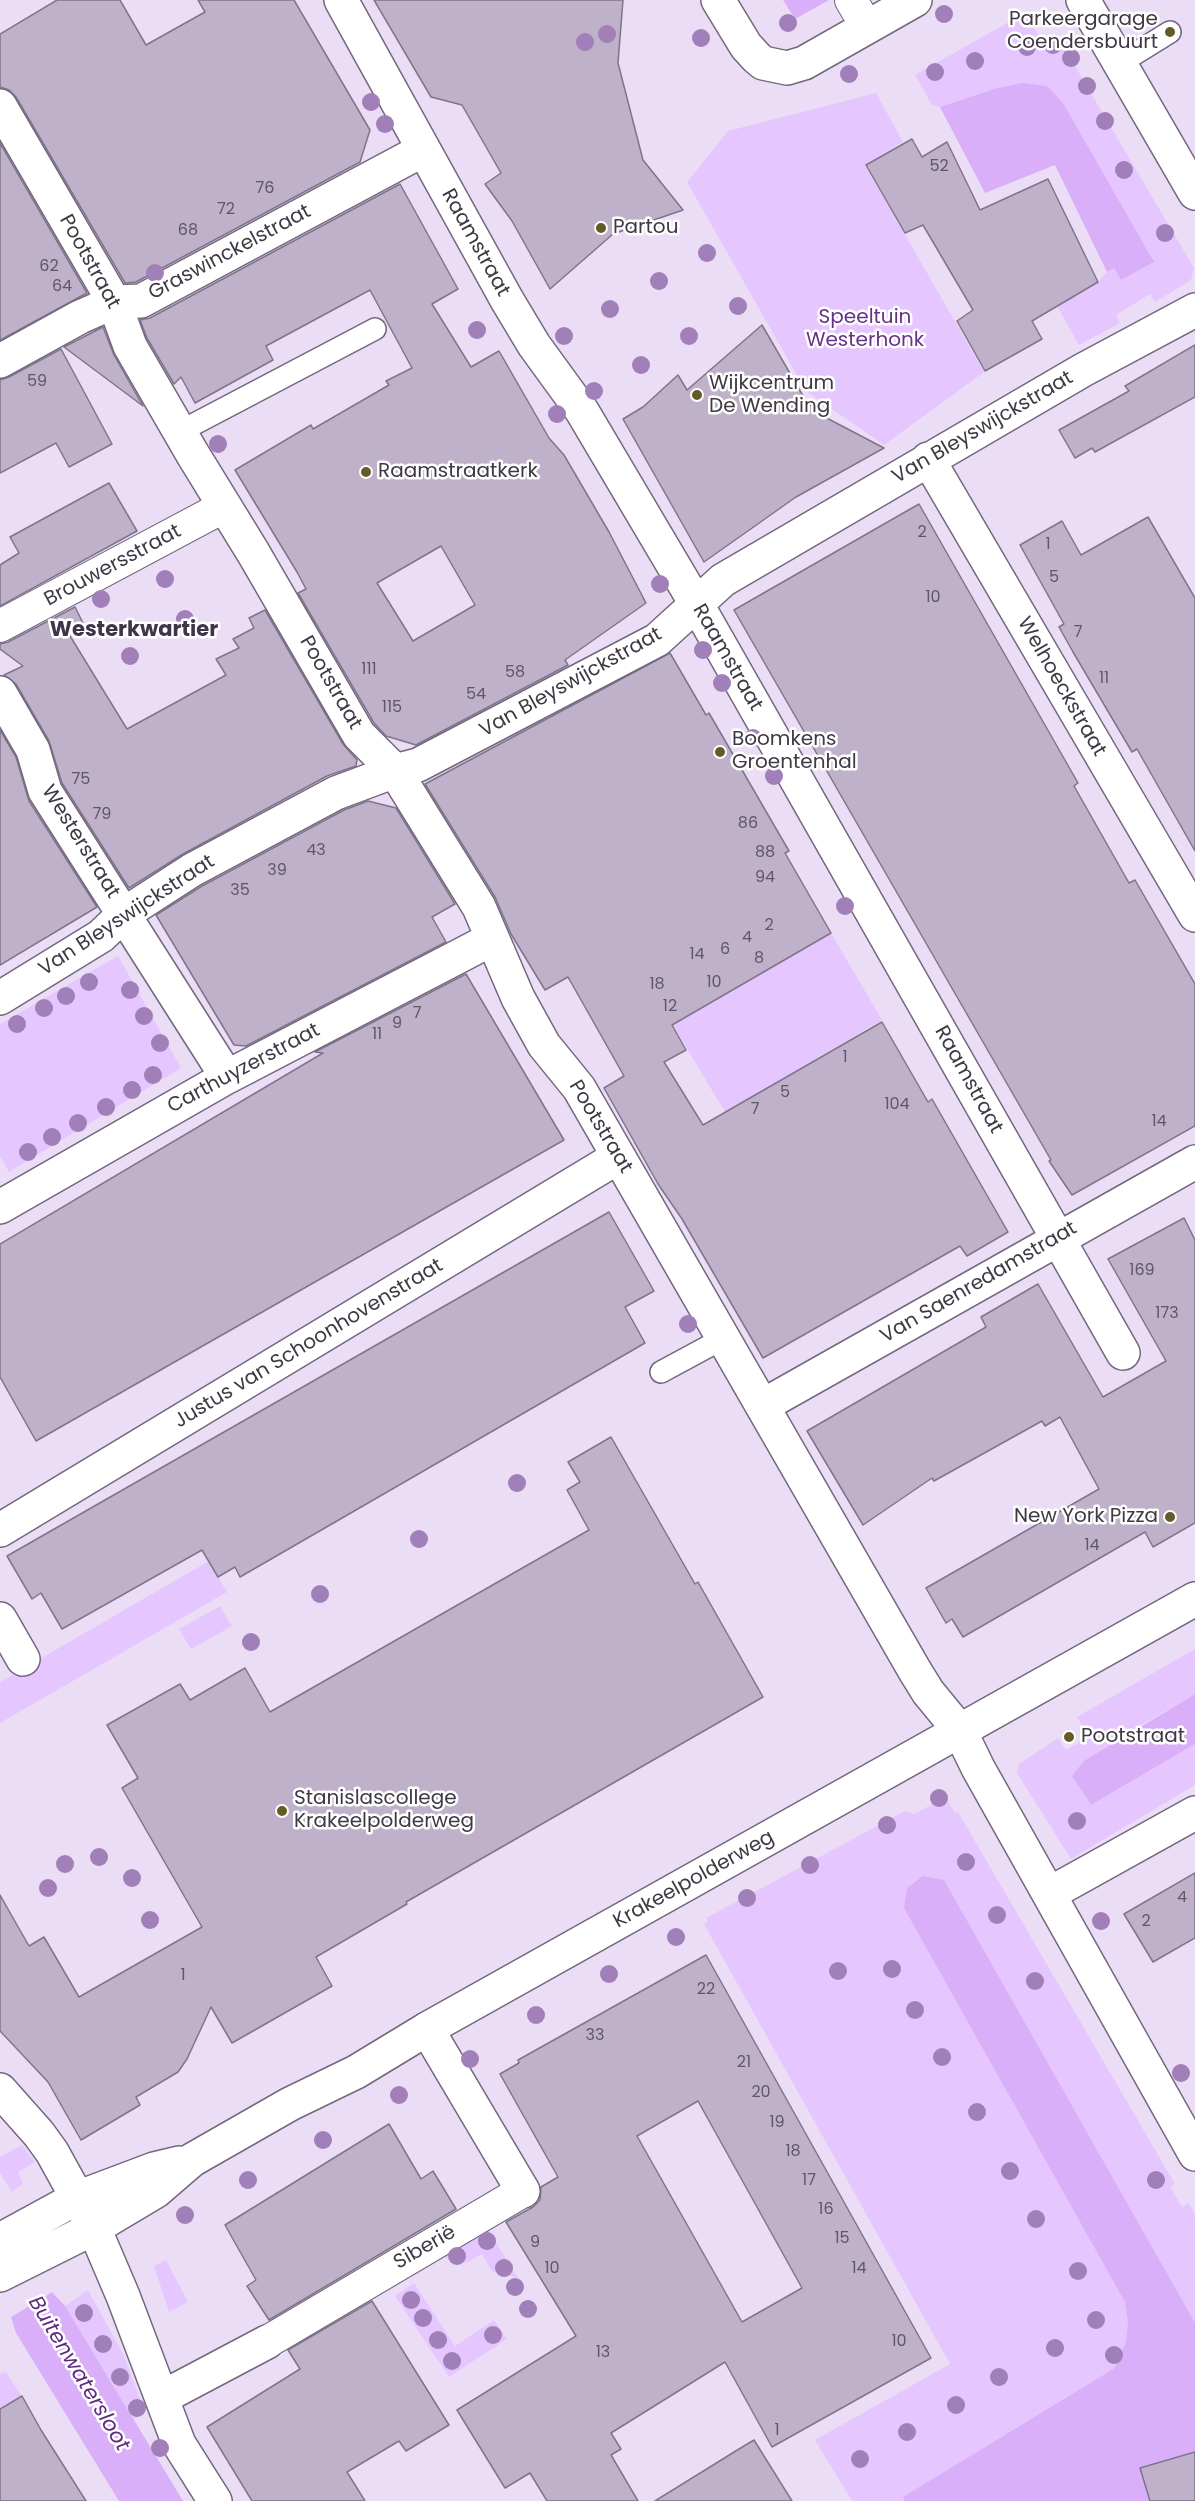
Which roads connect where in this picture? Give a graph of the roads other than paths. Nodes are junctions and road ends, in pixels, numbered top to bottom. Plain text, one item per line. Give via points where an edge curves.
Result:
1 (340, 0) edge
2 (718, 0) edge
3 (915, 0) edge
4 (1083, 0) edge
5 (859, 14) edge
6 (1170, 32) dead end
7 (1120, 63) junction
8 (0, 105) edge
9 (423, 150) junction
10 (1195, 193) edge
11 (114, 302) junction
12 (1195, 310) edge
13 (375, 329) dead end
14 (0, 361) edge
15 (181, 431) junction
16 (928, 459) junction
17 (225, 506) junction
18 (697, 605) junction
19 (0, 626) edge
20 (0, 693) edge
21 (395, 771) junction
22 (124, 914) junction
23 (1195, 915) edge
24 (492, 939) junction
25 (0, 998) edge
26 (227, 1077) junction
27 (618, 1157) junction
28 (1195, 1162) edge
29 (1, 1204) edge
30 (1057, 1238) junction
31 (724, 1338) junction
32 (1123, 1353) dead end
33 (661, 1372) dead end
34 (764, 1405) junction
35 (0, 1530) edge
36 (1195, 1599) edge
37 (0, 1619) edge
38 (23, 1659) dead end
39 (960, 1731) junction
40 (1195, 1813) edge
41 (1049, 1894) junction
42 (427, 2029) junction
43 (0, 2090) edge
44 (1195, 2154) edge
45 (192, 2160) junction
46 (523, 2191) joint
47 (77, 2198) junction
48 (94, 2228) junction
49 (7, 2235) edge
50 (0, 2275) edge
51 (267, 2342) joint
52 (163, 2397) junction
53 (215, 2501) edge

1 - 9 street, Raamstraat
2 - 5 street via 757,58 787,68 804,63
3 - 5 street
4 - 7 street
6 - 7 lane
7 - 10 street
8 - 11 street, Pootstraat
9 - 11 street, Graswinckelstraat via 141,301
9 - 18 street, Raamstraat via 534,345 582,411
11 - 14 street, Graswinckelstraat via 80,316
11 - 15 street, Pootstraat via 130,346
12 - 16 street, Van Bleyswijckstraat
13 - 15 lane
15 - 17 street, Pootstraat
16 - 18 street, Van Bleyswijckstraat via 723,580
16 - 23 street, Welhoeckstraat
17 - 19 street, Brouwersstraat
17 - 21 street, Pootstraat via 359,735
18 - 21 street, Van Bleyswijckstraat via 657,640 418,765
18 - 30 street, Raamstraat
20 - 22 street, Westerstraat via 33,750 45,791
21 - 22 street, Van Bleyswijckstraat via 336,793 192,870
21 - 24 street, Pootstraat via 479,907
22 - 25 street, Van Bleyswijckstraat via 101,936
22 - 26 street, Westerstraat
24 - 26 street, Carthuyzerstraat
24 - 27 street, Pootstraat via 544,1045 575,1083
26 - 29 street, Carthuyzerstraat
27 - 31 street, Pootstraat
27 - 35 street, Justus van Schoonhovenstraat
28 - 30 street, Van Saenredamstraat
30 - 32 street, Raamstraat
30 - 34 street, Van Saenredamstraat
31 - 33 lane
31 - 34 street, Pootstraat
34 - 39 street, Pootstraat via 924,1685
36 - 39 street, Krakeelpolderweg
37 - 38 street
39 - 41 street, Pootstraat
39 - 42 street, Krakeelpolderweg
40 - 41 street
41 - 44 street, Pootstraat
42 - 45 street, Krakeelpolderweg
42 - 46 street, Siberië
43 - 47 street via 52,2152
45 - 47 street, Krakeelpolderweg via 154,2169
45 - 48 street, Krakeelpolderweg via 156,2191
46 - 51 street, Siberië
47 - 48 street
47 - 49 street, Krakeelpolderweg
48 - 50 street, Krakeelpolderweg
48 - 52 street
51 - 52 street, Siberië
52 - 53 street via 179,2444

